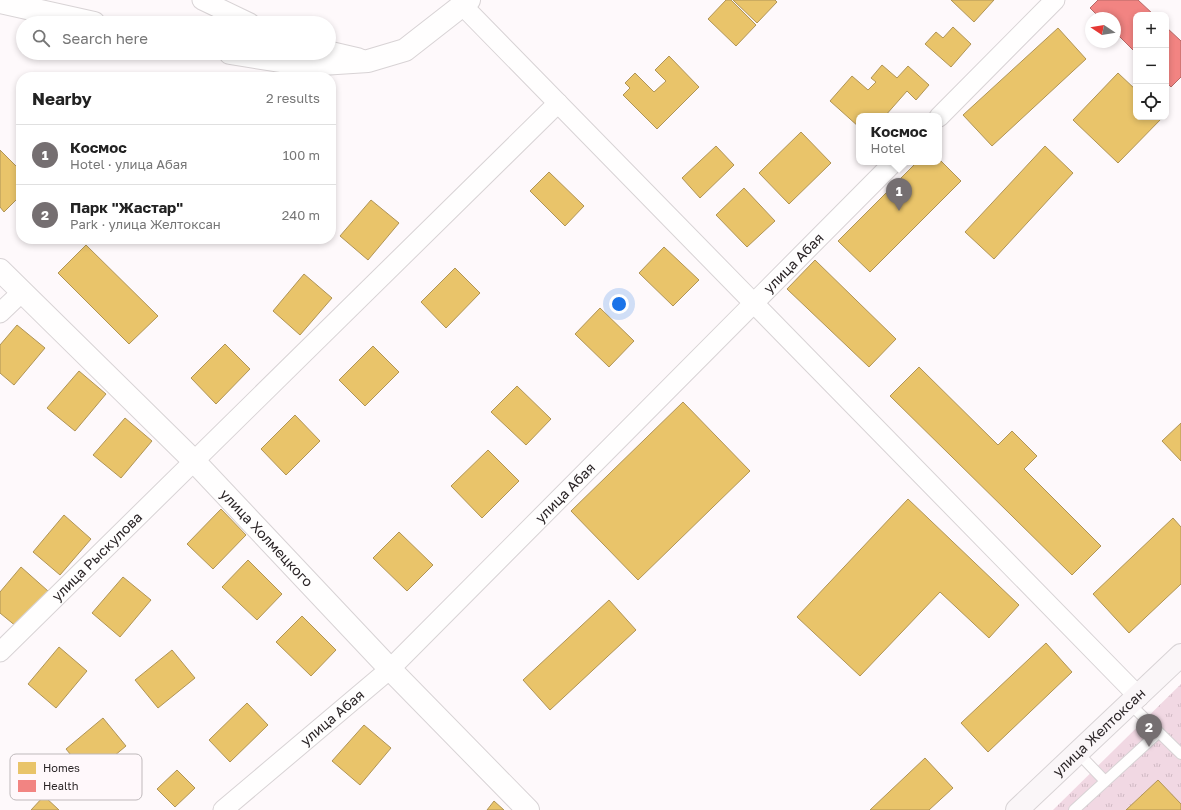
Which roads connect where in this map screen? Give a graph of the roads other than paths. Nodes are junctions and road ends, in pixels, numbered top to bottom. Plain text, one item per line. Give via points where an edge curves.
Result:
1 (202, 0) edge
2 (1055, 0) edge
3 (0, 2) edge
4 (466, 3) edge
5 (63, 16) edge
6 (235, 16) edge
7 (336, 53) edge
8 (274, 60) edge
9 (368, 61) junction
10 (558, 103) junction
11 (942, 114) edge
12 (891, 165) edge
13 (0, 270) edge
14 (22, 292) junction
15 (754, 303) junction
16 (0, 313) edge
17 (194, 461) junction
18 (0, 652) edge
19 (1181, 655) edge
20 (390, 669) junction
21 (1134, 700) junction
22 (1158, 733) junction
23 (1078, 752) junction
24 (1181, 754) edge
25 (1105, 781) junction
26 (223, 810) edge
27 (528, 810) edge
28 (1017, 810) edge
29 (1074, 810) edge

1 - 6 street
2 - 11 street
3 - 5 street
4 - 9 street via 405,50
4 - 10 street
7 - 9 street
8 - 9 street via 306,65
10 - 15 street
10 - 17 street, улица Рыскулова
12 - 15 street, улица Абая
13 - 14 street, улица Холмецкого
14 - 16 street
14 - 17 street, улица Холмецкого
15 - 20 street, улица Абая
15 - 21 street
17 - 18 street, улица Рыскулова
17 - 20 street, улица Холмецкого
19 - 21 main road, улица Желтоксан
20 - 26 street, улица Абая
20 - 27 street, улица Холмецкого
21 - 22 lane
21 - 23 main road, улица Желтоксан
22 - 24 lane
22 - 25 lane
23 - 25 lane
23 - 28 main road, улица Желтоксан
25 - 29 lane

